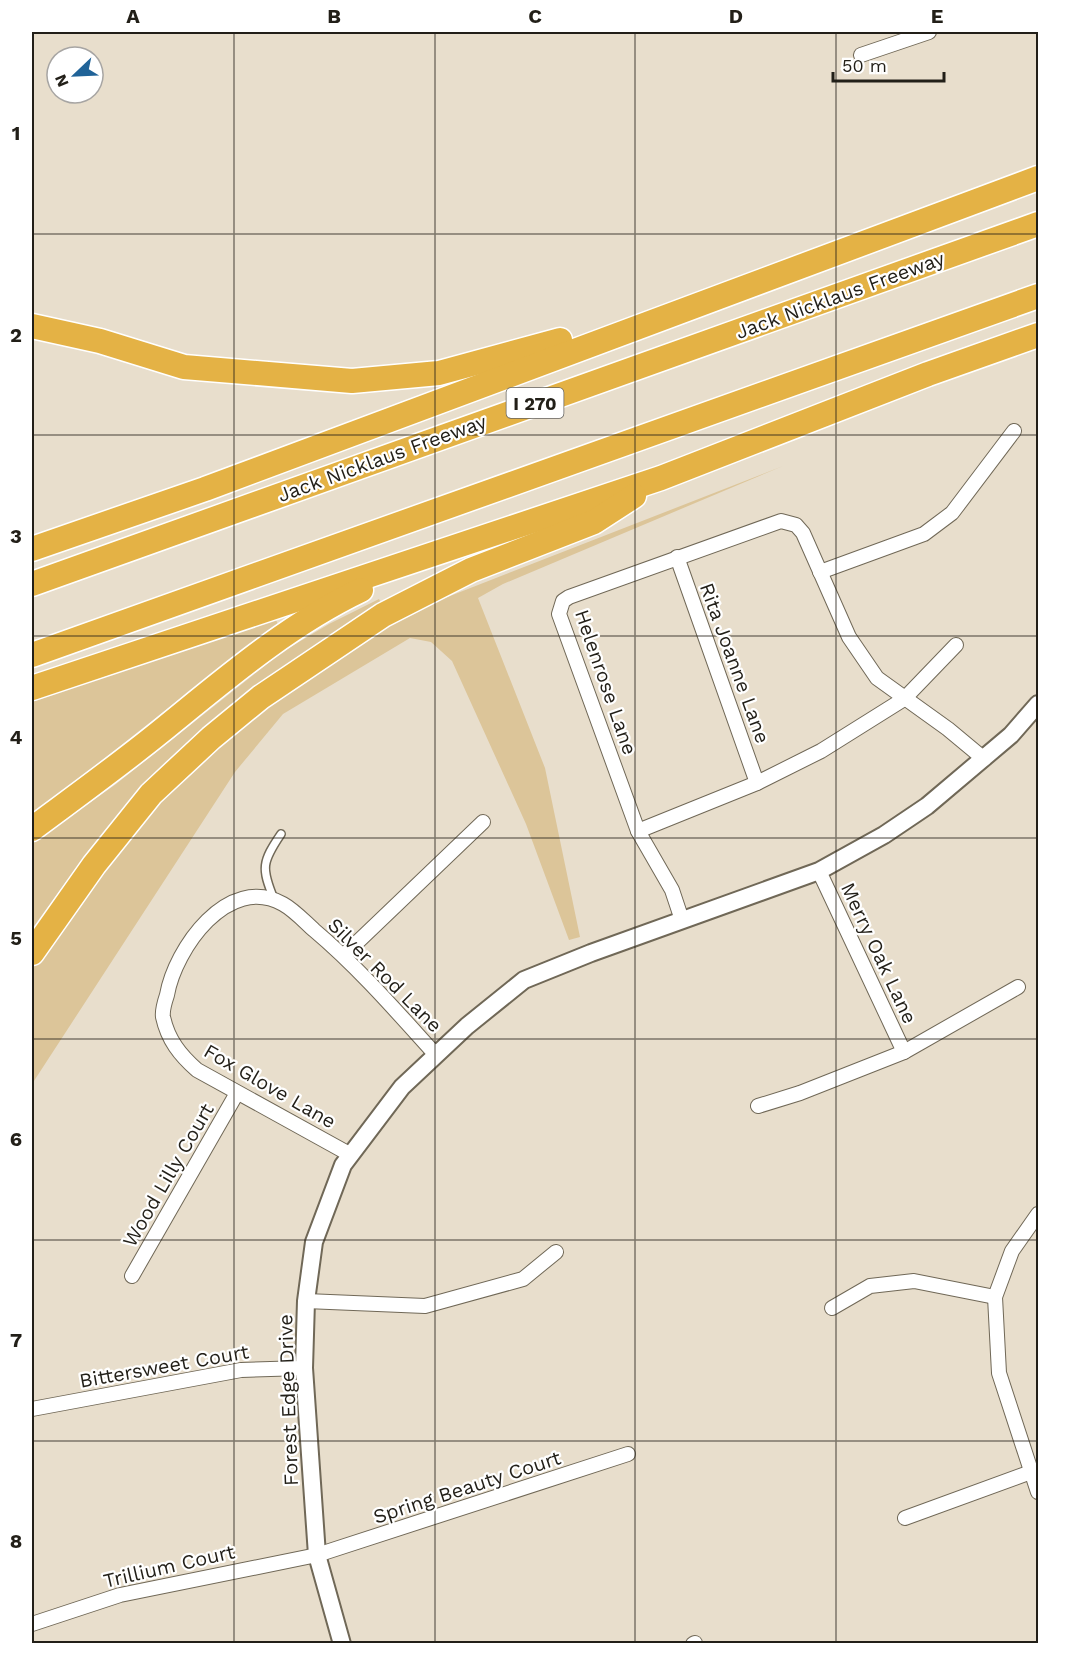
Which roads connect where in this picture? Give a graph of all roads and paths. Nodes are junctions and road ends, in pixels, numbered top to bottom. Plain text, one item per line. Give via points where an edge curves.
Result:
1 (929, 32) edge
2 (861, 55) dead end
3 (1038, 178) edge
4 (1038, 224) edge
5 (879, 237) junction
6 (1038, 296) edge
7 (32, 308) edge
8 (32, 326) edge
9 (1038, 335) edge
10 (100, 341) junction
11 (1014, 431) dead end
12 (661, 478) junction
13 (449, 547) junction
14 (32, 549) edge
15 (677, 557) junction
16 (820, 572) junction
17 (32, 584) edge
18 (956, 645) dead end
19 (32, 655) edge
20 (32, 688) edge
21 (904, 699) junction
22 (1038, 704) edge
23 (984, 759) junction
24 (757, 783) junction
25 (483, 822) dead end
26 (32, 829) edge
27 (638, 831) junction
28 (280, 834) dead end
29 (819, 871) junction
30 (275, 902) junction
31 (682, 920) junction
32 (32, 953) edge
33 (344, 955) junction
34 (170, 976) joint
35 (1018, 987) dead end
36 (904, 1052) junction
37 (436, 1055) junction
38 (237, 1093) junction
39 (758, 1107) dead end
40 (351, 1155) junction
41 (1038, 1214) edge
42 (555, 1252) dead end
43 (132, 1276) dead end
44 (995, 1297) junction
45 (306, 1301) junction
46 (832, 1308) dead end
47 (304, 1368) junction
48 (32, 1409) edge
49 (628, 1454) dead end
50 (1031, 1472) junction
51 (1038, 1492) edge
52 (905, 1518) dead end
53 (317, 1555) junction
54 (32, 1624) edge
55 (342, 1644) edge

1 - 2 street
3 - 5 highway
4 - 17 highway, Jack Nicklaus Freeway / I 270
5 - 10 highway via 530,350 439,373 352,381 184,367
5 - 14 highway via 205,489
6 - 19 highway
7 - 10 highway
8 - 10 highway
9 - 12 highway
11 - 16 street via 952,513 924,534
12 - 13 highway
12 - 32 highway via 594,522 471,570 382,615 261,697 151,794 94,865
13 - 20 highway
13 - 26 highway via 336,602 244,663
15 - 16 street, Helenrose Lane via 782,521 804,533
15 - 24 street, Rita Joanne Lane
15 - 27 street, Helenrose Lane via 568,597 559,614
16 - 21 street, Helenrose Lane via 849,637 877,678
18 - 21 street
21 - 23 street, Helenrose Lane
21 - 24 street via 821,751
22 - 23 street, Forest Edge Drive
23 - 29 street, Forest Edge Drive via 927,806
24 - 27 street
25 - 33 street
27 - 31 street, Helenrose Lane via 672,890
28 - 30 lane via 264,875
29 - 31 street, Forest Edge Drive
29 - 36 street, Merry Oak Lane
30 - 33 street, Silver Rod Lane via 282,903
30 - 34 street, Silver Rod Lane via 259,897 235,901 214,912
31 - 37 street, Forest Edge Drive via 524,980
33 - 37 street, Silver Rod Lane
34 - 38 street, Fox Glove Lane via 163,1015 177,1053 197,1070
35 - 36 street
36 - 39 street
37 - 40 street, Forest Edge Drive via 402,1087
38 - 40 street, Fox Glove Lane
38 - 43 street, Wood Lilly Court
40 - 45 street, Forest Edge Drive via 343,1165 314,1242
41 - 44 street via 1012,1251
42 - 45 street via 523,1279 425,1306
44 - 46 street via 914,1281 870,1286
44 - 50 street via 999,1373
45 - 47 street, Forest Edge Drive
47 - 48 street, Bittersweet Court via 241,1370
47 - 53 street, Forest Edge Drive
49 - 53 street, Spring Beauty Court
50 - 51 street
50 - 52 street
53 - 54 street, Trillium Court via 120,1595
53 - 55 street, Forest Edge Drive

